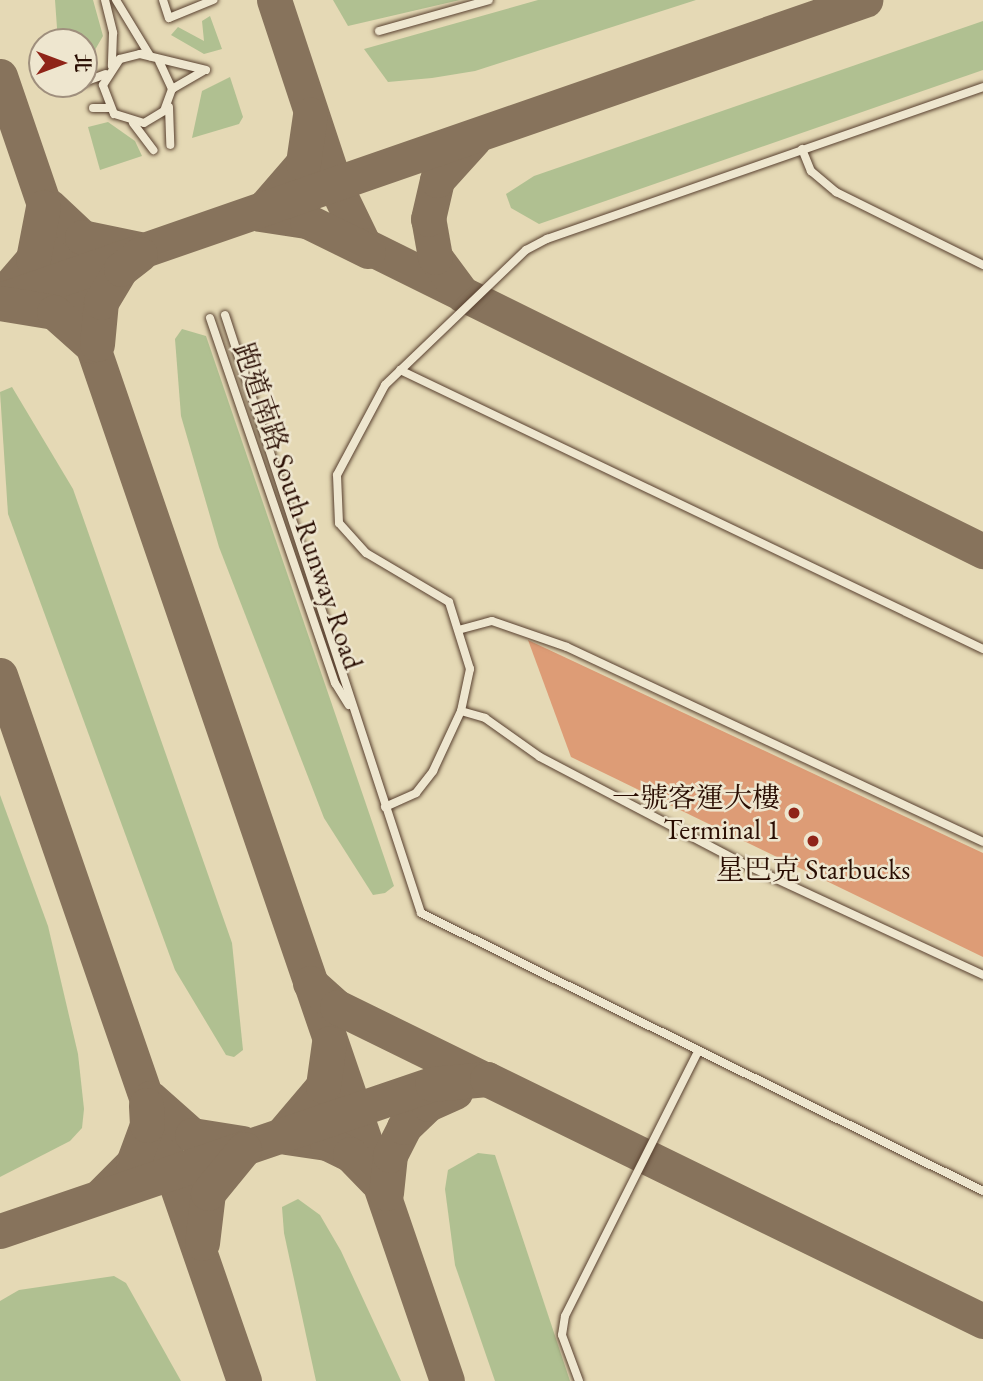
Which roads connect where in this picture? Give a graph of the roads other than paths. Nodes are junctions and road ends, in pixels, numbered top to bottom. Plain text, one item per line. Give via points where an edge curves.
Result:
1 (105, 0) edge
2 (116, 0) edge
3 (163, 0) edge
4 (213, 0) edge
5 (489, 0) edge
6 (379, 31) dead end
7 (150, 56) junction
8 (159, 61) junction
9 (111, 66) junction
10 (106, 75) junction
11 (98, 78) edge
12 (983, 86) edge
13 (172, 89) junction
14 (170, 101) junction
15 (93, 108) dead end
16 (109, 108) junction
17 (133, 123) junction
18 (170, 145) dead end
19 (802, 149) junction
20 (153, 150) dead end
21 (983, 265) edge
22 (225, 315) dead end
23 (209, 318) dead end
24 (400, 370) junction
25 (462, 629) junction
26 (983, 649) edge
27 (351, 707) junction
28 (461, 711) junction
29 (385, 807) junction
30 (983, 842) edge
31 (983, 975) edge
32 (697, 1054) junction
33 (983, 1191) edge
34 (579, 1381) edge

1 - 9 lane via 113,33
2 - 7 lane
3 - 4 lane via 169,18
5 - 6 lane
7 - 8 lane
7 - 9 lane via 129,55
8 - 13 lane
8 - 13 lane via 206,70
9 - 10 lane
10 - 11 lane
10 - 16 lane
12 - 19 lane
13 - 14 lane
14 - 17 lane via 155,119
14 - 18 lane
15 - 16 lane
16 - 17 lane
17 - 20 lane
19 - 21 lane via 811,171 836,192
19 - 24 lane via 527,250
22 - 27 lane, 跑道南路 South Runway Road via 348,678
23 - 27 lane, 跑道南路 South Runway Road via 335,683
24 - 25 lane via 337,475 335,509 355,543 442,596
24 - 26 lane
25 - 28 lane via 470,669
25 - 30 lane via 492,621 567,647
27 - 29 lane, 跑道南路 South Runway Road
28 - 29 lane via 416,793
28 - 31 lane via 485,718 540,757 740,862
29 - 32 lane, 跑道南路 South Runway Road via 414,900 427,918
32 - 33 lane, 跑道南路 South Runway Road
32 - 34 lane via 565,1316 562,1335

